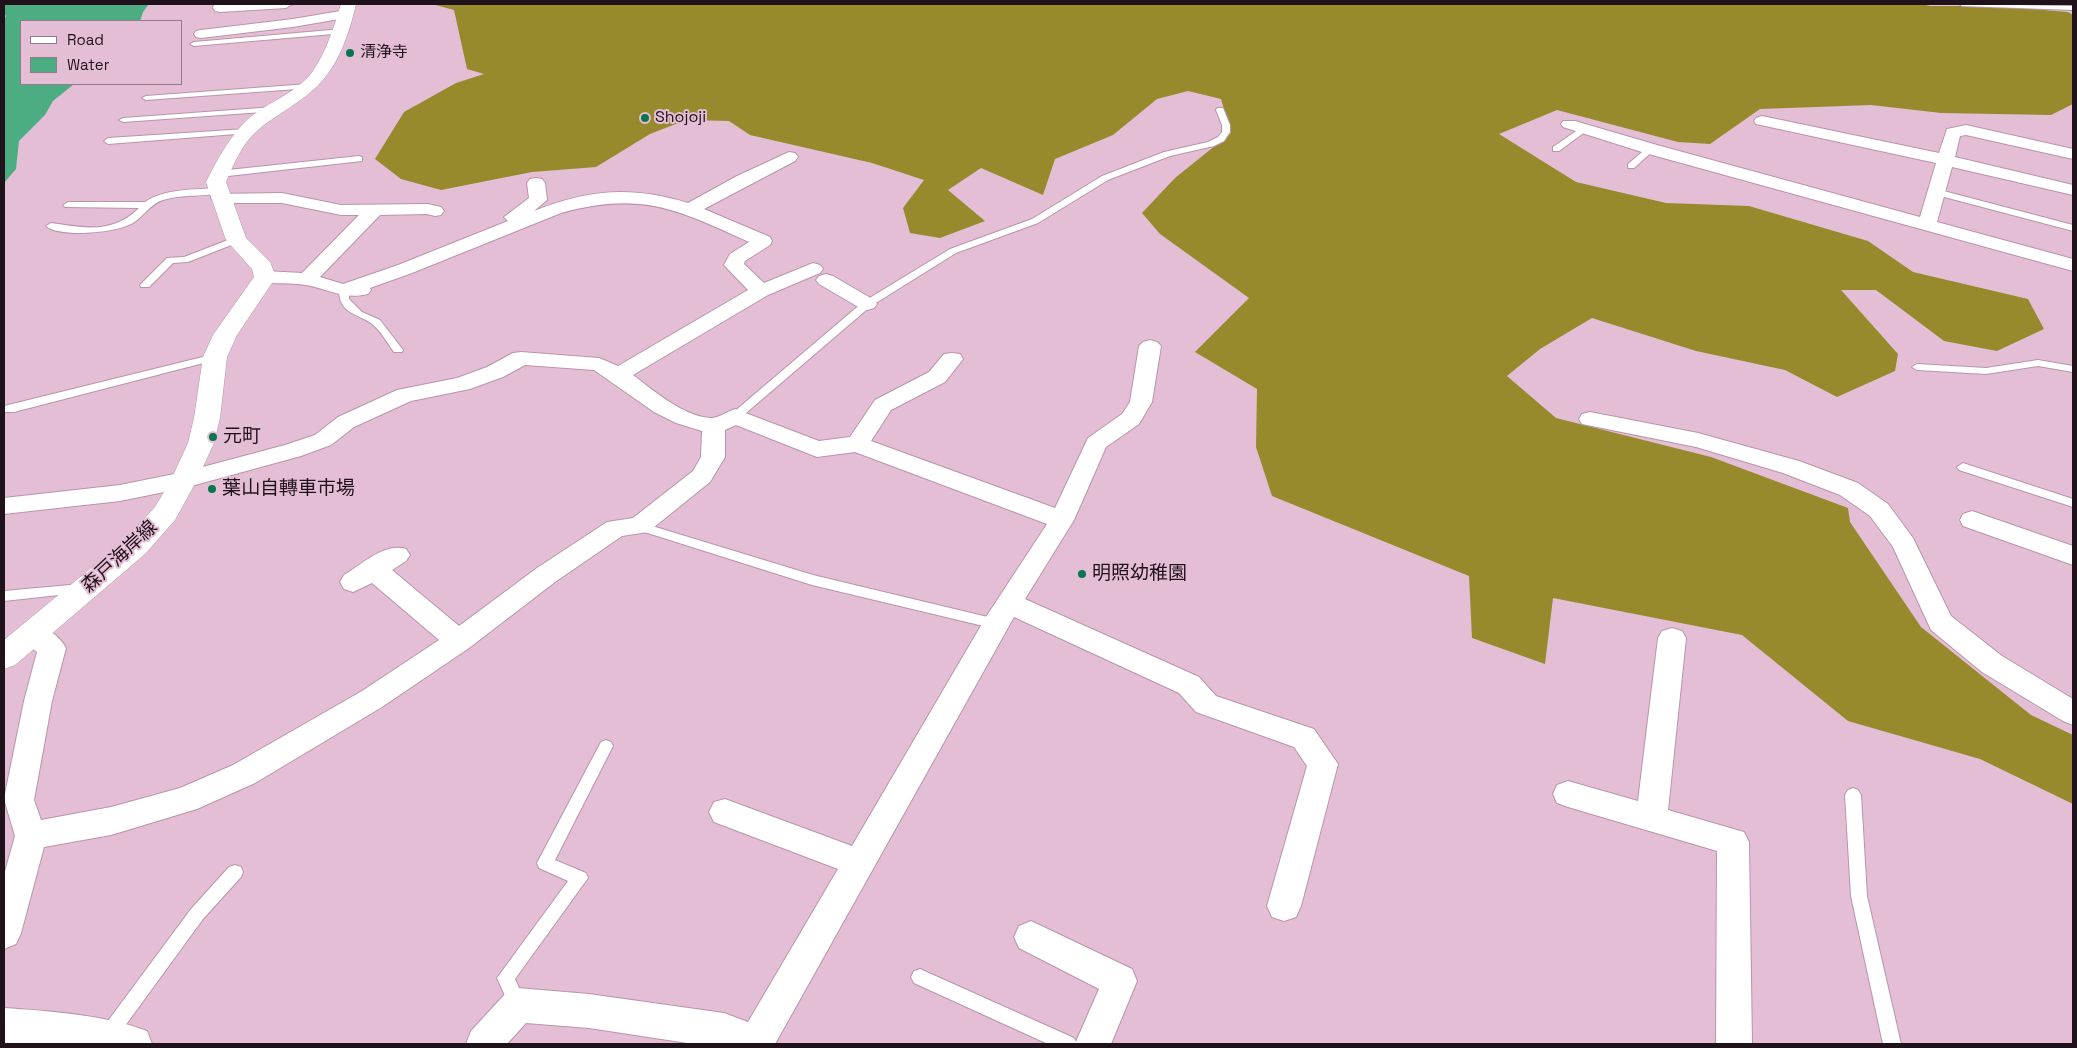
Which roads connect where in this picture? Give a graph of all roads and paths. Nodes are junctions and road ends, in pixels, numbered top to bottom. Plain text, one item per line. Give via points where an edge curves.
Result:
1 (221, 4) edge
2 (286, 4) edge
3 (1962, 4) edge
4 (2073, 8) edge
5 (345, 16) edge
6 (197, 39) dead end
7 (308, 86) junction
8 (146, 98) dead end
9 (274, 108) junction
10 (1220, 110) dead end
11 (123, 120) dead end
12 (1762, 121) dead end
13 (1577, 126) joint
14 (246, 131) junction
15 (108, 141) dead end
16 (1556, 149) dead end
17 (1651, 149) junction
18 (2073, 154) edge
19 (789, 157) dead end
20 (359, 159) dead end
21 (1945, 160) junction
22 (1631, 166) dead end
23 (536, 183) dead end
24 (219, 188) junction
25 (2073, 190) edge
26 (1936, 192) junction
27 (68, 205) dead end
28 (147, 205) junction
29 (375, 210) junction
30 (691, 210) junction
31 (435, 211) dead end
32 (1927, 225) junction
33 (50, 226) dead end
34 (2073, 228) edge
35 (498, 232) junction
36 (236, 240) junction
37 (2073, 265) edge
38 (265, 278) junction
39 (307, 279) junction
40 (145, 285) dead end
41 (344, 290) junction
42 (760, 291) junction
43 (867, 304) junction
44 (1150, 346) dead end
45 (398, 350) dead end
46 (215, 357) junction
47 (952, 359) dead end
48 (1917, 367) dead end
49 (2073, 369) edge
50 (618, 375) junction
51 (4, 409) edge
52 (735, 416) junction
53 (1590, 419) dead end
54 (714, 427) junction
55 (857, 444) junction
56 (1963, 467) dead end
57 (184, 480) junction
58 (2073, 503) edge
59 (4, 506) edge
60 (1062, 520) junction
61 (1972, 520) dead end
62 (639, 526) junction
63 (397, 555) dead end
64 (2073, 556) edge
65 (87, 589) junction
66 (4, 596) edge
67 (1003, 614) junction
68 (32, 634) junction
69 (1672, 638) dead end
70 (459, 641) junction
71 (4, 657) edge
72 (2073, 713) edge
73 (606, 746) dead end
74 (1568, 794) dead end
75 (1853, 795) dead end
76 (11, 803) edge
77 (725, 812) dead end
78 (1652, 818) junction
79 (31, 836) junction
80 (860, 862) junction
81 (235, 872) dead end
82 (1284, 906) dead end
83 (4, 933) edge
84 (1031, 937) dead end
85 (920, 977) dead end
86 (518, 1005) junction
87 (4, 1026) edge
88 (120, 1041) edge
89 (484, 1044) edge
90 (757, 1044) edge
91 (1068, 1044) edge
92 (1093, 1044) edge
93 (1734, 1044) edge
94 (1892, 1044) edge

1 - 2 street via 220,8
3 - 4 lane
5 - 6 street
5 - 7 main road via 320,74
7 - 8 lane
7 - 9 main road
9 - 11 lane
9 - 14 main road
10 - 43 lane via 1226,132 1212,144 1167,154 1105,178 1035,221 953,251
12 - 21 street
13 - 16 lane
13 - 17 street
14 - 15 lane
14 - 24 main road via 236,144
17 - 22 lane
17 - 32 street
18 - 21 street via 1966,130 1953,133
19 - 30 street
20 - 24 lane
21 - 25 street
21 - 26 street
23 - 35 street via 538,200 500,225
24 - 28 lane via 167,196
24 - 29 street via 341,210
24 - 36 main road
26 - 32 street
26 - 34 lane
27 - 28 lane
28 - 33 lane via 130,221 114,228 88,230
29 - 31 street
29 - 39 street
30 - 35 street via 658,199 632,195 605,196 555,208
30 - 42 street via 763,241 737,258 734,265
32 - 37 street
35 - 41 street via 496,239 422,270 366,290
36 - 38 main road via 262,267
36 - 40 lane via 184,260 170,260
38 - 39 street
38 - 46 main road, 森戸海岸線 via 225,335
39 - 41 street
41 - 45 lane via 344,300 358,314 376,322
42 - 43 street via 820,275
42 - 50 street
43 - 52 lane
44 - 60 street via 1141,402 1131,419 1096,443
46 - 51 lane
46 - 57 main road, 森戸海岸線 via 203,434
47 - 55 street via 937,377 882,405
48 - 49 lane via 1986,371 2038,363
50 - 54 street via 662,407
50 - 57 street via 599,364 521,358 462,384 405,395 346,422 323,440 294,451
52 - 54 street
52 - 55 street via 817,448
53 - 72 street via 1698,440 1791,467 1849,489 1879,510 1904,544 1941,623 1992,664
54 - 62 street via 713,456 702,476
55 - 60 street
56 - 58 lane
57 - 59 street via 120,493
57 - 65 main road, 森戸海岸線 via 152,531
60 - 67 street
61 - 64 street
62 - 67 lane via 812,580
62 - 70 street via 616,528 546,575
63 - 70 street via 363,575
65 - 66 lane
65 - 68 main road, 森戸海岸線
67 - 80 street
67 - 82 street via 1190,685 1206,704 1304,738 1323,764
68 - 71 main road, 森戸海岸線
68 - 76 street via 52,648
69 - 78 street
70 - 79 street via 372,699 244,774 186,800 111,821
73 - 86 lane via 544,864 580,878 506,978
74 - 78 street
75 - 94 lane via 1859,896
76 - 79 street
77 - 80 street
78 - 93 street via 1732,842
79 - 83 street
80 - 90 street
81 - 88 lane via 197,914
84 - 92 street via 1120,981
85 - 91 lane
86 - 89 street
86 - 90 street via 589,1011 724,1031
87 - 88 street via 55,1029

